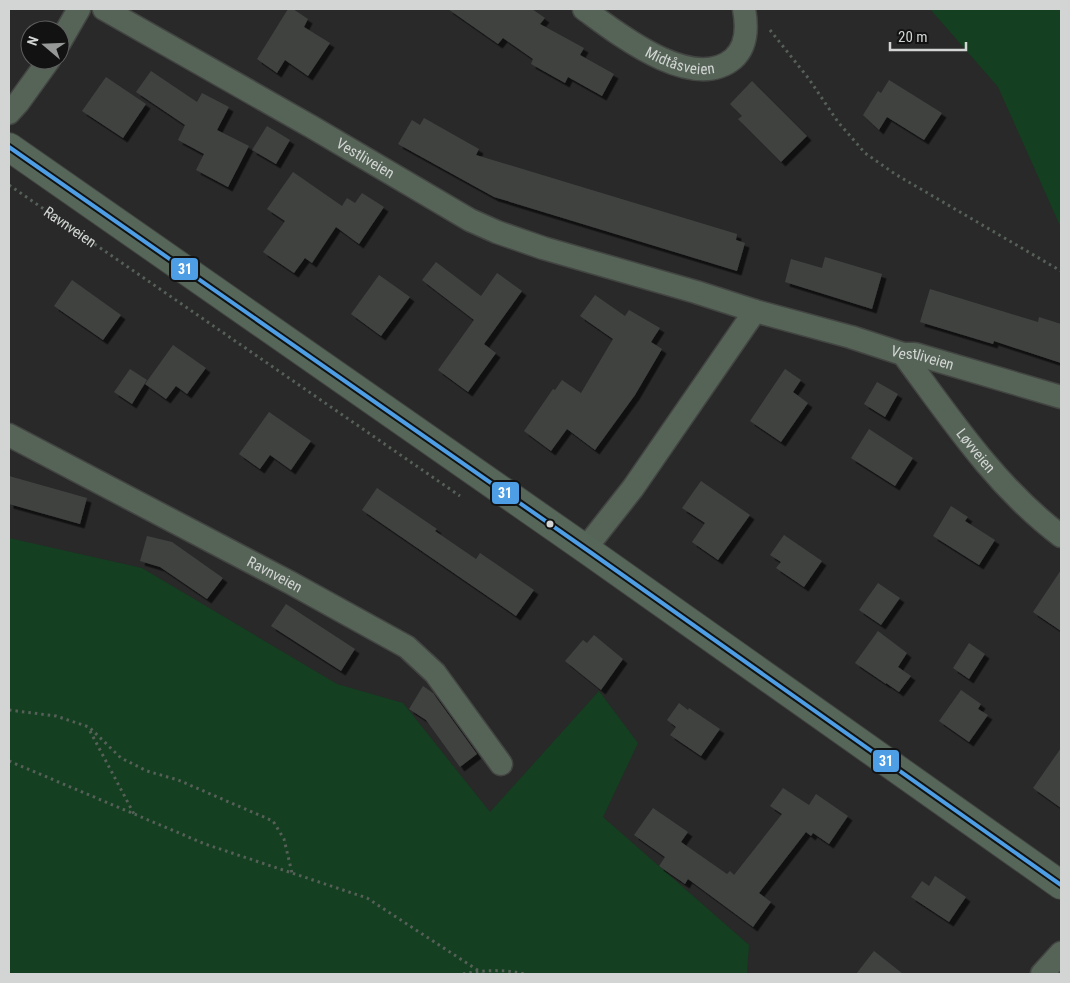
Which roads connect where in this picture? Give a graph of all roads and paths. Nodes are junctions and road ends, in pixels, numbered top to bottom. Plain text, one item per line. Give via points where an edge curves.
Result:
1 (79, 9) edge
2 (104, 9) edge
3 (584, 9) edge
4 (744, 9) edge
5 (764, 23) dead end
6 (70, 25) edge
7 (42, 70) edge
8 (9, 112) edge
9 (9, 148) edge
10 (9, 185) edge
11 (1061, 271) edge
12 (755, 311) junction
13 (903, 354) junction
14 (1061, 397) edge
15 (9, 435) edge
16 (462, 498) dead end
17 (1061, 536) edge
18 (585, 549) junction
19 (9, 710) edge
20 (89, 727) junction
21 (9, 761) edge
22 (501, 764) dead end
23 (134, 814) junction
24 (292, 873) junction
25 (1061, 885) edge
26 (1061, 953) edge
27 (480, 973) edge
28 (463, 974) edge
29 (476, 974) edge
30 (525, 974) edge
31 (1042, 974) edge

1 - 6 street
2 - 12 street, Vestliveien via 470,220 543,248
3 - 4 street, Midtåsveien via 669,62 702,69 717,67 736,57 746,34
5 - 11 path via 865,153
7 - 8 street
9 - 18 main road
10 - 16 path, Ravnveien
12 - 13 street, Vestliveien
12 - 18 street via 633,488
13 - 14 street, Vestliveien via 915,354
13 - 17 street, Løvveien via 993,472
15 - 22 street, Ravnveien via 291,582 407,647 435,673
18 - 25 main road
19 - 20 path via 56,716
20 - 23 path
20 - 24 path via 121,758 273,821 284,839
21 - 23 path
23 - 24 path via 205,844
24 - 27 path via 367,898
26 - 31 street
27 - 28 path
27 - 29 path
27 - 30 path via 514,971

